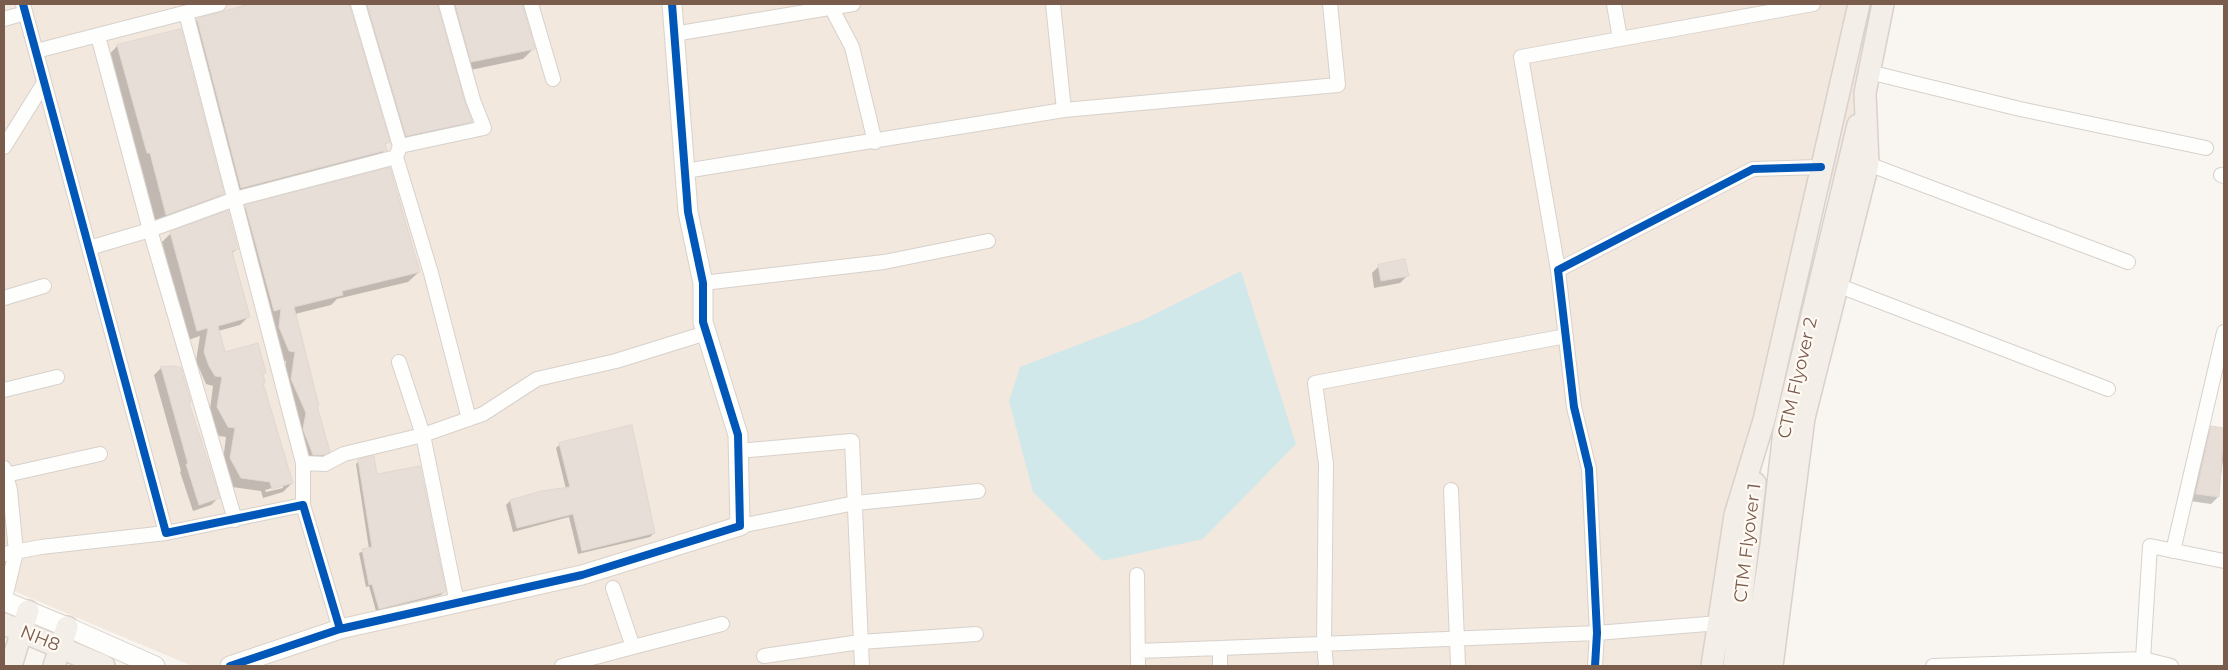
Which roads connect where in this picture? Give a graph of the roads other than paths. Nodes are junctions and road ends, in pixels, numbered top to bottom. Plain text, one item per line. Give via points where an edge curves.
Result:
1 (219, 4) edge
2 (358, 4) edge
3 (446, 4) edge
4 (531, 4) edge
5 (672, 4) edge
6 (853, 4) edge
7 (1053, 4) edge
8 (1330, 4) edge
9 (1614, 4) edge
10 (1813, 4) edge
11 (1859, 4) edge
12 (1883, 4) edge
13 (831, 7) junction
14 (24, 8) edge
15 (1746, 10) edge
16 (186, 13) junction
17 (4, 19) edge
18 (674, 34) junction
19 (98, 36) junction
20 (1620, 39) junction
21 (36, 51) junction
22 (1869, 72) junction
23 (553, 79) dead end
24 (44, 83) junction
25 (1064, 110) junction
26 (875, 142) junction
27 (4, 147) edge
28 (2206, 148) dead end
29 (398, 152) junction
30 (1860, 158) junction
31 (1821, 167) junction
32 (684, 172) junction
33 (235, 199) junction
34 (150, 230) junction
35 (988, 241) dead end
36 (89, 248) junction
37 (2128, 262) dead end
38 (1558, 270) junction
39 (703, 283) junction
40 (1837, 285) junction
41 (44, 286) dead end
42 (4, 298) edge
43 (706, 332) junction
44 (2224, 332) edge
45 (1566, 336) junction
46 (399, 362) dead end
47 (57, 377) dead end
48 (4, 390) edge
49 (2108, 390) dead end
50 (469, 419) junction
51 (1764, 420) junction
52 (423, 435) junction
53 (738, 451) junction
54 (100, 454) dead end
55 (303, 463) junction
56 (5, 471) edge
57 (1451, 490) dead end
58 (978, 491) dead end
59 (855, 503) junction
60 (304, 505) junction
61 (235, 520) junction
62 (740, 526) junction
63 (166, 533) junction
64 (2173, 550) junction
65 (10, 553) edge
66 (2224, 561) edge
67 (1137, 575) dead end
68 (613, 588) dead end
69 (4, 602) edge
70 (457, 603) junction
71 (28, 611) junction
72 (722, 624) dead end
73 (1719, 624) junction
74 (67, 627) junction
75 (13, 628) edge
76 (340, 629) junction
77 (1597, 633) junction
78 (976, 634) dead end
79 (1457, 638) junction
80 (860, 642) junction
81 (1324, 644) junction
82 (633, 647) junction
83 (1220, 648) junction
84 (1138, 651) junction
85 (764, 656) dead end
86 (57, 657) edge
87 (2143, 659) junction
88 (11, 666) edge
89 (104, 666) edge
90 (155, 666) edge
91 (230, 666) edge
92 (562, 666) edge
93 (862, 666) edge
94 (1138, 666) edge
95 (1220, 666) edge
96 (1326, 666) edge
97 (1458, 666) edge
98 (1595, 666) edge
99 (1712, 666) edge
100 (1734, 666) edge
101 (1753, 666) edge
102 (1772, 666) edge
103 (1933, 666) edge
104 (1974, 666) edge
105 (2171, 666) edge

1 - 16 street
2 - 29 street
3 - 29 street via 484,128
4 - 23 street
5 - 18 street
6 - 13 street
7 - 25 street
8 - 25 street via 1338,85
9 - 20 street
10 - 15 street
11 - 31 main road
12 - 22 main road
13 - 18 street
13 - 26 street via 852,47
14 - 17 street
14 - 21 street
15 - 20 street
16 - 19 street
16 - 33 street
18 - 32 street
19 - 21 street
19 - 34 street
20 - 38 street via 1521,57
21 - 24 street
22 - 28 street via 2020,109
22 - 30 main road
24 - 27 street
24 - 36 street
25 - 26 street
26 - 32 street
29 - 33 street
29 - 50 street
30 - 37 street
30 - 40 main road
30 - 101 main road, CTM Flyover 2 via 1784,430
31 - 38 street via 1754,169
31 - 51 main road
32 - 39 street via 688,212
33 - 34 street
33 - 55 street
34 - 36 street
34 - 61 street
35 - 39 street via 884,262
36 - 63 street
38 - 45 street
39 - 43 street
40 - 49 street
40 - 102 main road via 1804,418
41 - 42 street
43 - 50 street via 616,361 537,379 483,414
43 - 53 street via 738,435
44 - 64 street
45 - 77 street via 1574,407 1589,469
45 - 81 street via 1315,383 1326,464
46 - 52 street
47 - 48 street
50 - 52 street
51 - 73 main road via 1735,515
51 - 100 main road, CTM Flyover 1
52 - 55 street via 344,454 325,464
52 - 70 street
53 - 59 street via 852,441
53 - 62 street
54 - 56 street
55 - 60 street
56 - 65 street via 10,490
57 - 79 street
58 - 59 street
59 - 62 street
59 - 80 street
60 - 61 street
60 - 76 street
61 - 63 street
62 - 70 street via 582,575
63 - 65 street
64 - 66 street
64 - 87 street via 2150,546
65 - 69 street
67 - 84 street
68 - 82 street
69 - 71 street
70 - 76 street
71 - 74 street
71 - 75 main road
72 - 82 street
73 - 77 street
73 - 99 main road
74 - 86 main road
74 - 90 street
75 - 86 main road, NH8
75 - 88 main road
76 - 91 street
77 - 79 street
77 - 98 street
78 - 80 street
79 - 81 street
79 - 97 street
80 - 85 street
80 - 93 street
81 - 83 street
81 - 96 street
82 - 92 street
83 - 84 street
83 - 95 street
84 - 94 street
86 - 89 main road, NH8
87 - 104 street
87 - 105 street
103 - 104 street

